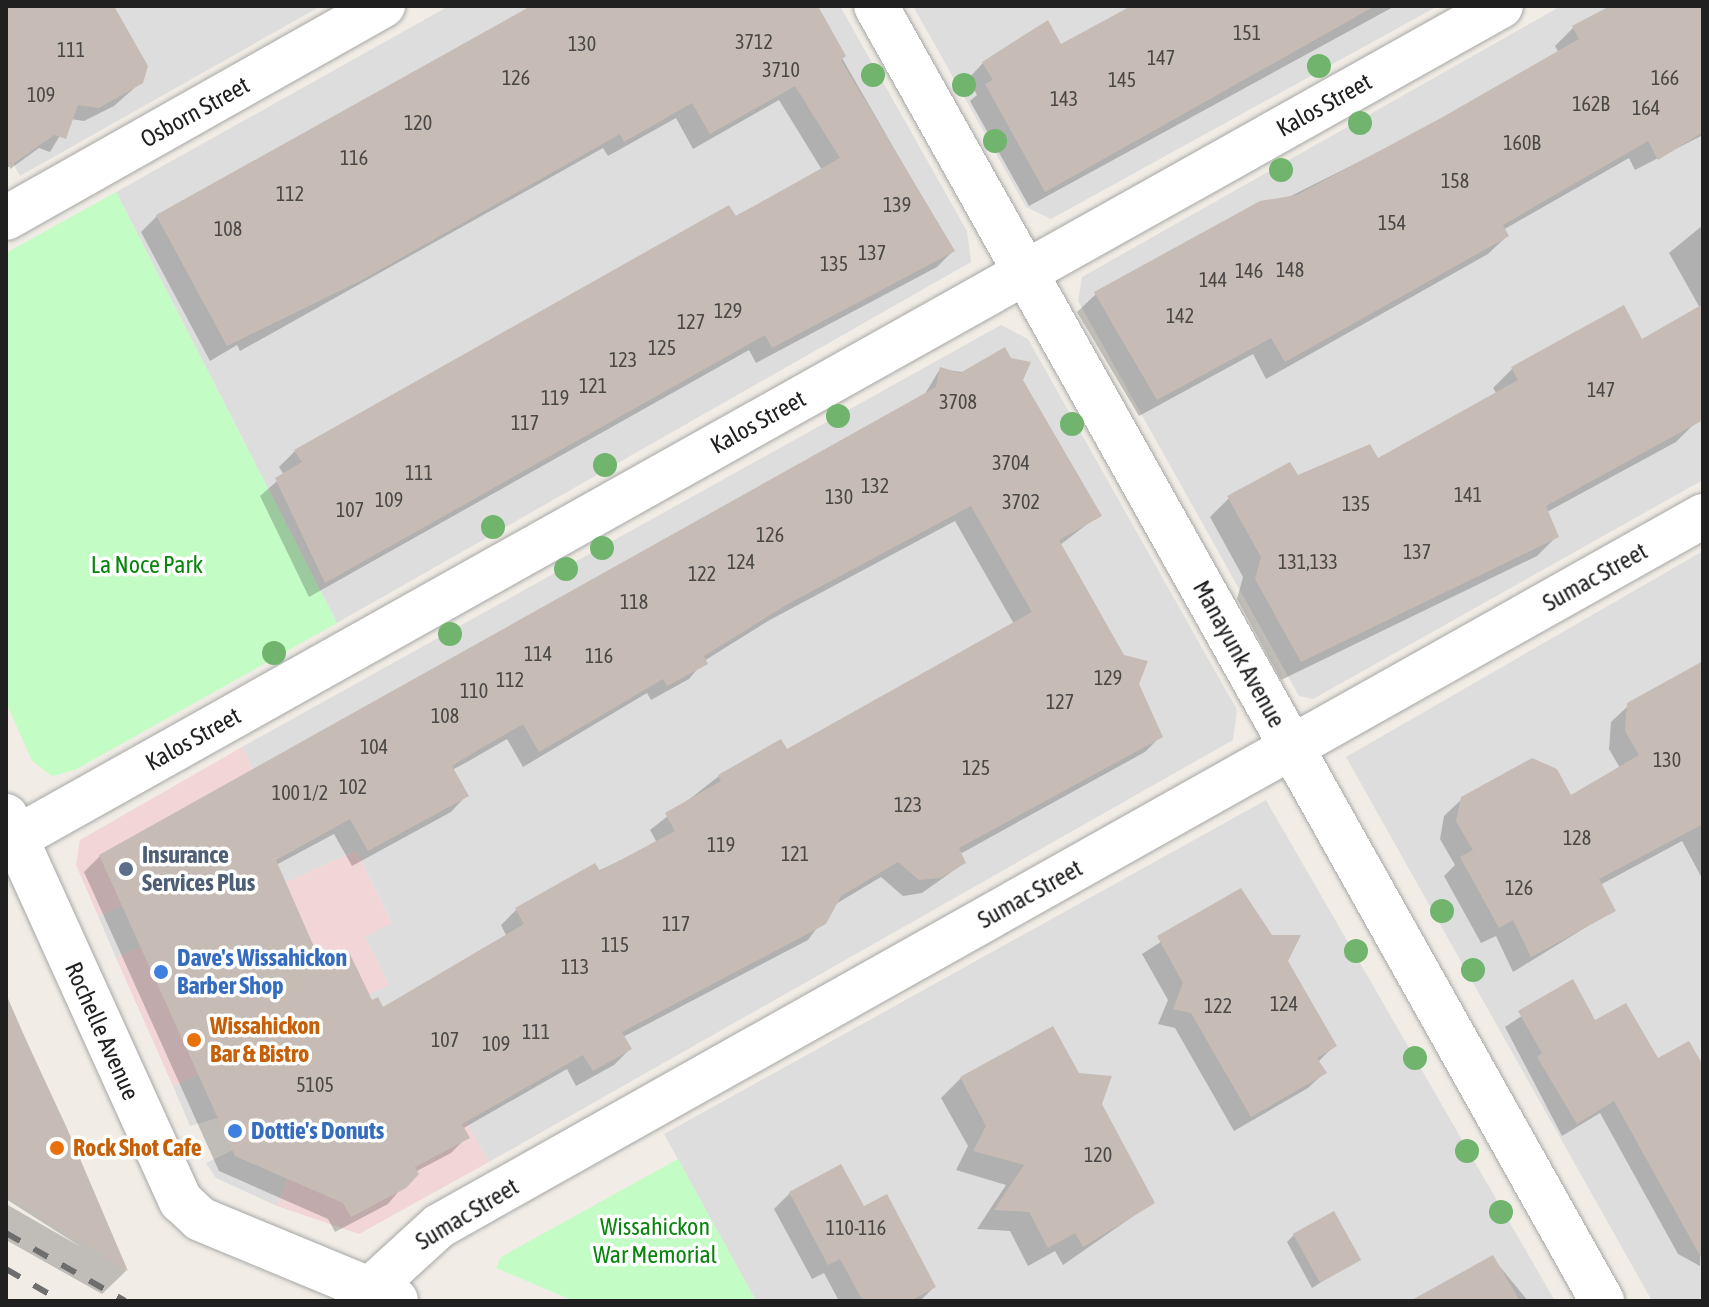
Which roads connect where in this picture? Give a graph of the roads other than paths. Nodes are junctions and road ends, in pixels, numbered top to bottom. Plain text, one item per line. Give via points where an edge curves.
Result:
1 (383, 6) edge
2 (876, 6) edge
3 (1501, 6) edge
4 (6, 218) edge
5 (1026, 272) junction
6 (1703, 516) edge
7 (1291, 747) junction
8 (11, 827) edge
9 (384, 1295) edge
10 (1602, 1301) edge

1 - 4 street, Osborn Street
2 - 5 street, Manayunk Avenue
3 - 5 street, Kalos Street
5 - 7 street, Manayunk Avenue
5 - 8 street, Kalos Street
6 - 7 street, Sumac Street
7 - 9 street, Sumac Street via 439,1226
7 - 10 street, Manayunk Avenue
8 - 9 street, Rochelle Avenue via 181,1201 200,1219

